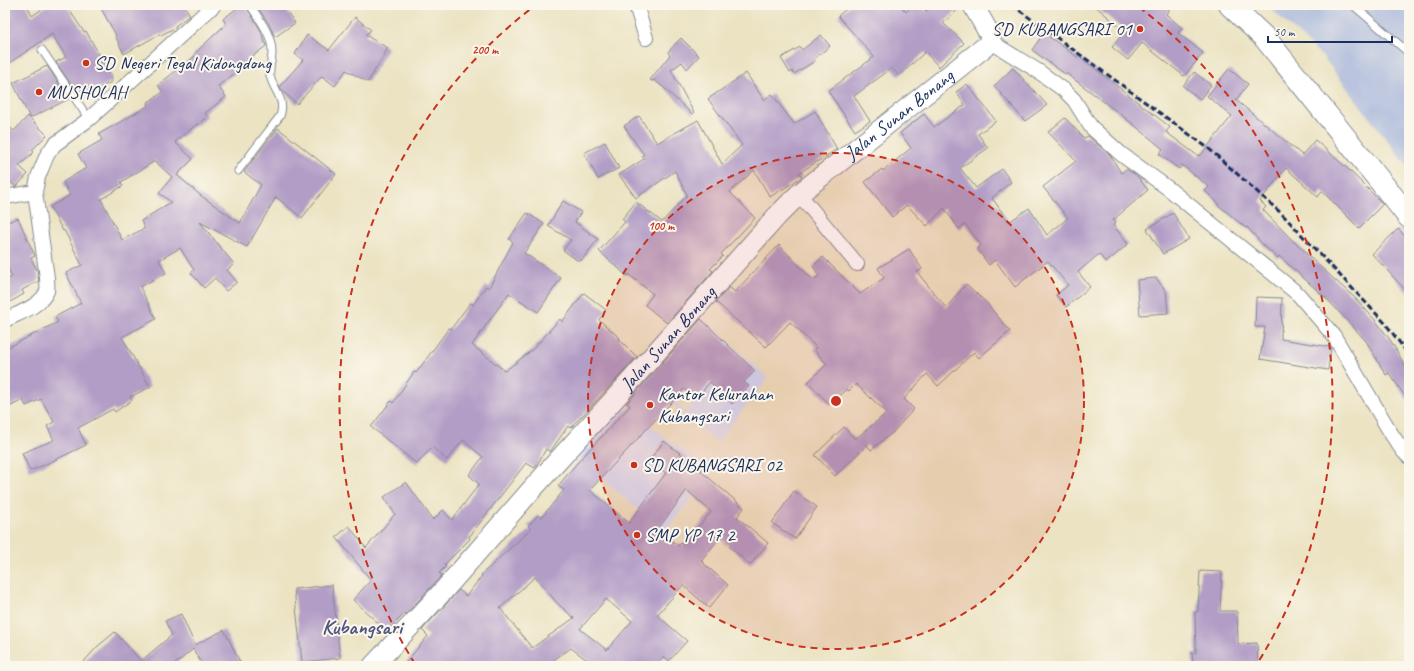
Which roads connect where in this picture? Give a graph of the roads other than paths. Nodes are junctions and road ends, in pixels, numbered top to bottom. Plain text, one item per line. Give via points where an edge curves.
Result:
1 (214, 5) edge
2 (250, 5) edge
3 (636, 5) edge
4 (973, 5) edge
5 (1230, 5) edge
6 (1353, 5) edge
7 (646, 38) dead end
8 (991, 42) junction
9 (42, 50) dead end
10 (1409, 53) edge
11 (88, 119) junction
12 (238, 171) dead end
13 (35, 192) junction
14 (799, 194) junction
15 (5, 197) edge
16 (1409, 217) edge
17 (857, 264) dead end
18 (5, 320) edge
19 (1409, 457) edge
20 (373, 666) edge

1 - 11 street
2 - 12 lane via 271,42 270,76 282,103 282,109 280,116
3 - 7 street
4 - 8 street via 990,34
5 - 16 highway via 1265,38
6 - 10 lane
8 - 14 street, Jalan Sunan Bonang
8 - 19 street via 1064,90 1074,100 1091,128 1298,294 1334,336 1392,435
9 - 11 lane
11 - 13 street via 54,145 38,177
13 - 15 street
13 - 18 street via 48,278 47,289 34,305
14 - 17 street
14 - 20 street, Jalan Sunan Bonang

